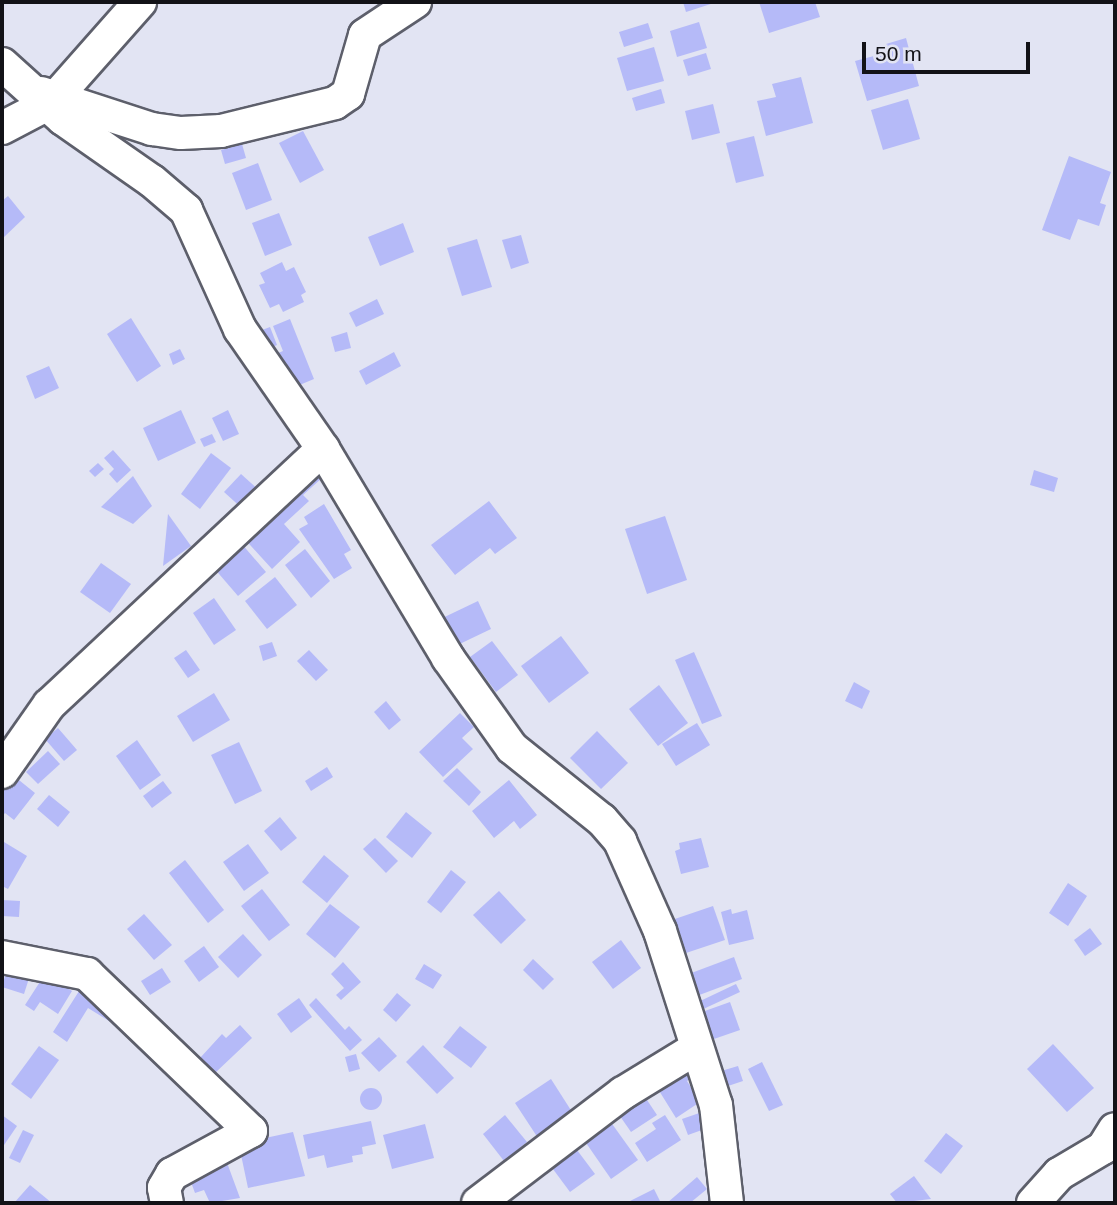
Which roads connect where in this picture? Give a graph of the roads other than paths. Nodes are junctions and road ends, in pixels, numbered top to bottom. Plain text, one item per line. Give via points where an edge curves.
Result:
1 (140, 2) edge
2 (415, 2) edge
3 (2, 64) edge
4 (42, 96) junction
5 (2, 128) edge
6 (323, 449) junction
7 (2, 772) edge
8 (2, 957) edge
9 (695, 1049) junction
10 (1115, 1129) edge
11 (167, 1203) edge
12 (478, 1203) edge
13 (727, 1203) edge
14 (1033, 1203) edge

1 - 4 street
2 - 4 street via 365,35 348,94 335,103 221,131 181,133 152,129
3 - 4 street
4 - 5 street
4 - 6 street via 186,210 240,328
6 - 7 street via 49,705
6 - 9 street via 436,639 512,748 594,813 620,841 660,931
8 - 11 street via 87,975 251,1131 172,1174 163,1188
9 - 12 street via 623,1093
9 - 13 street via 716,1105
10 - 14 street via 1103,1147 1059,1174

